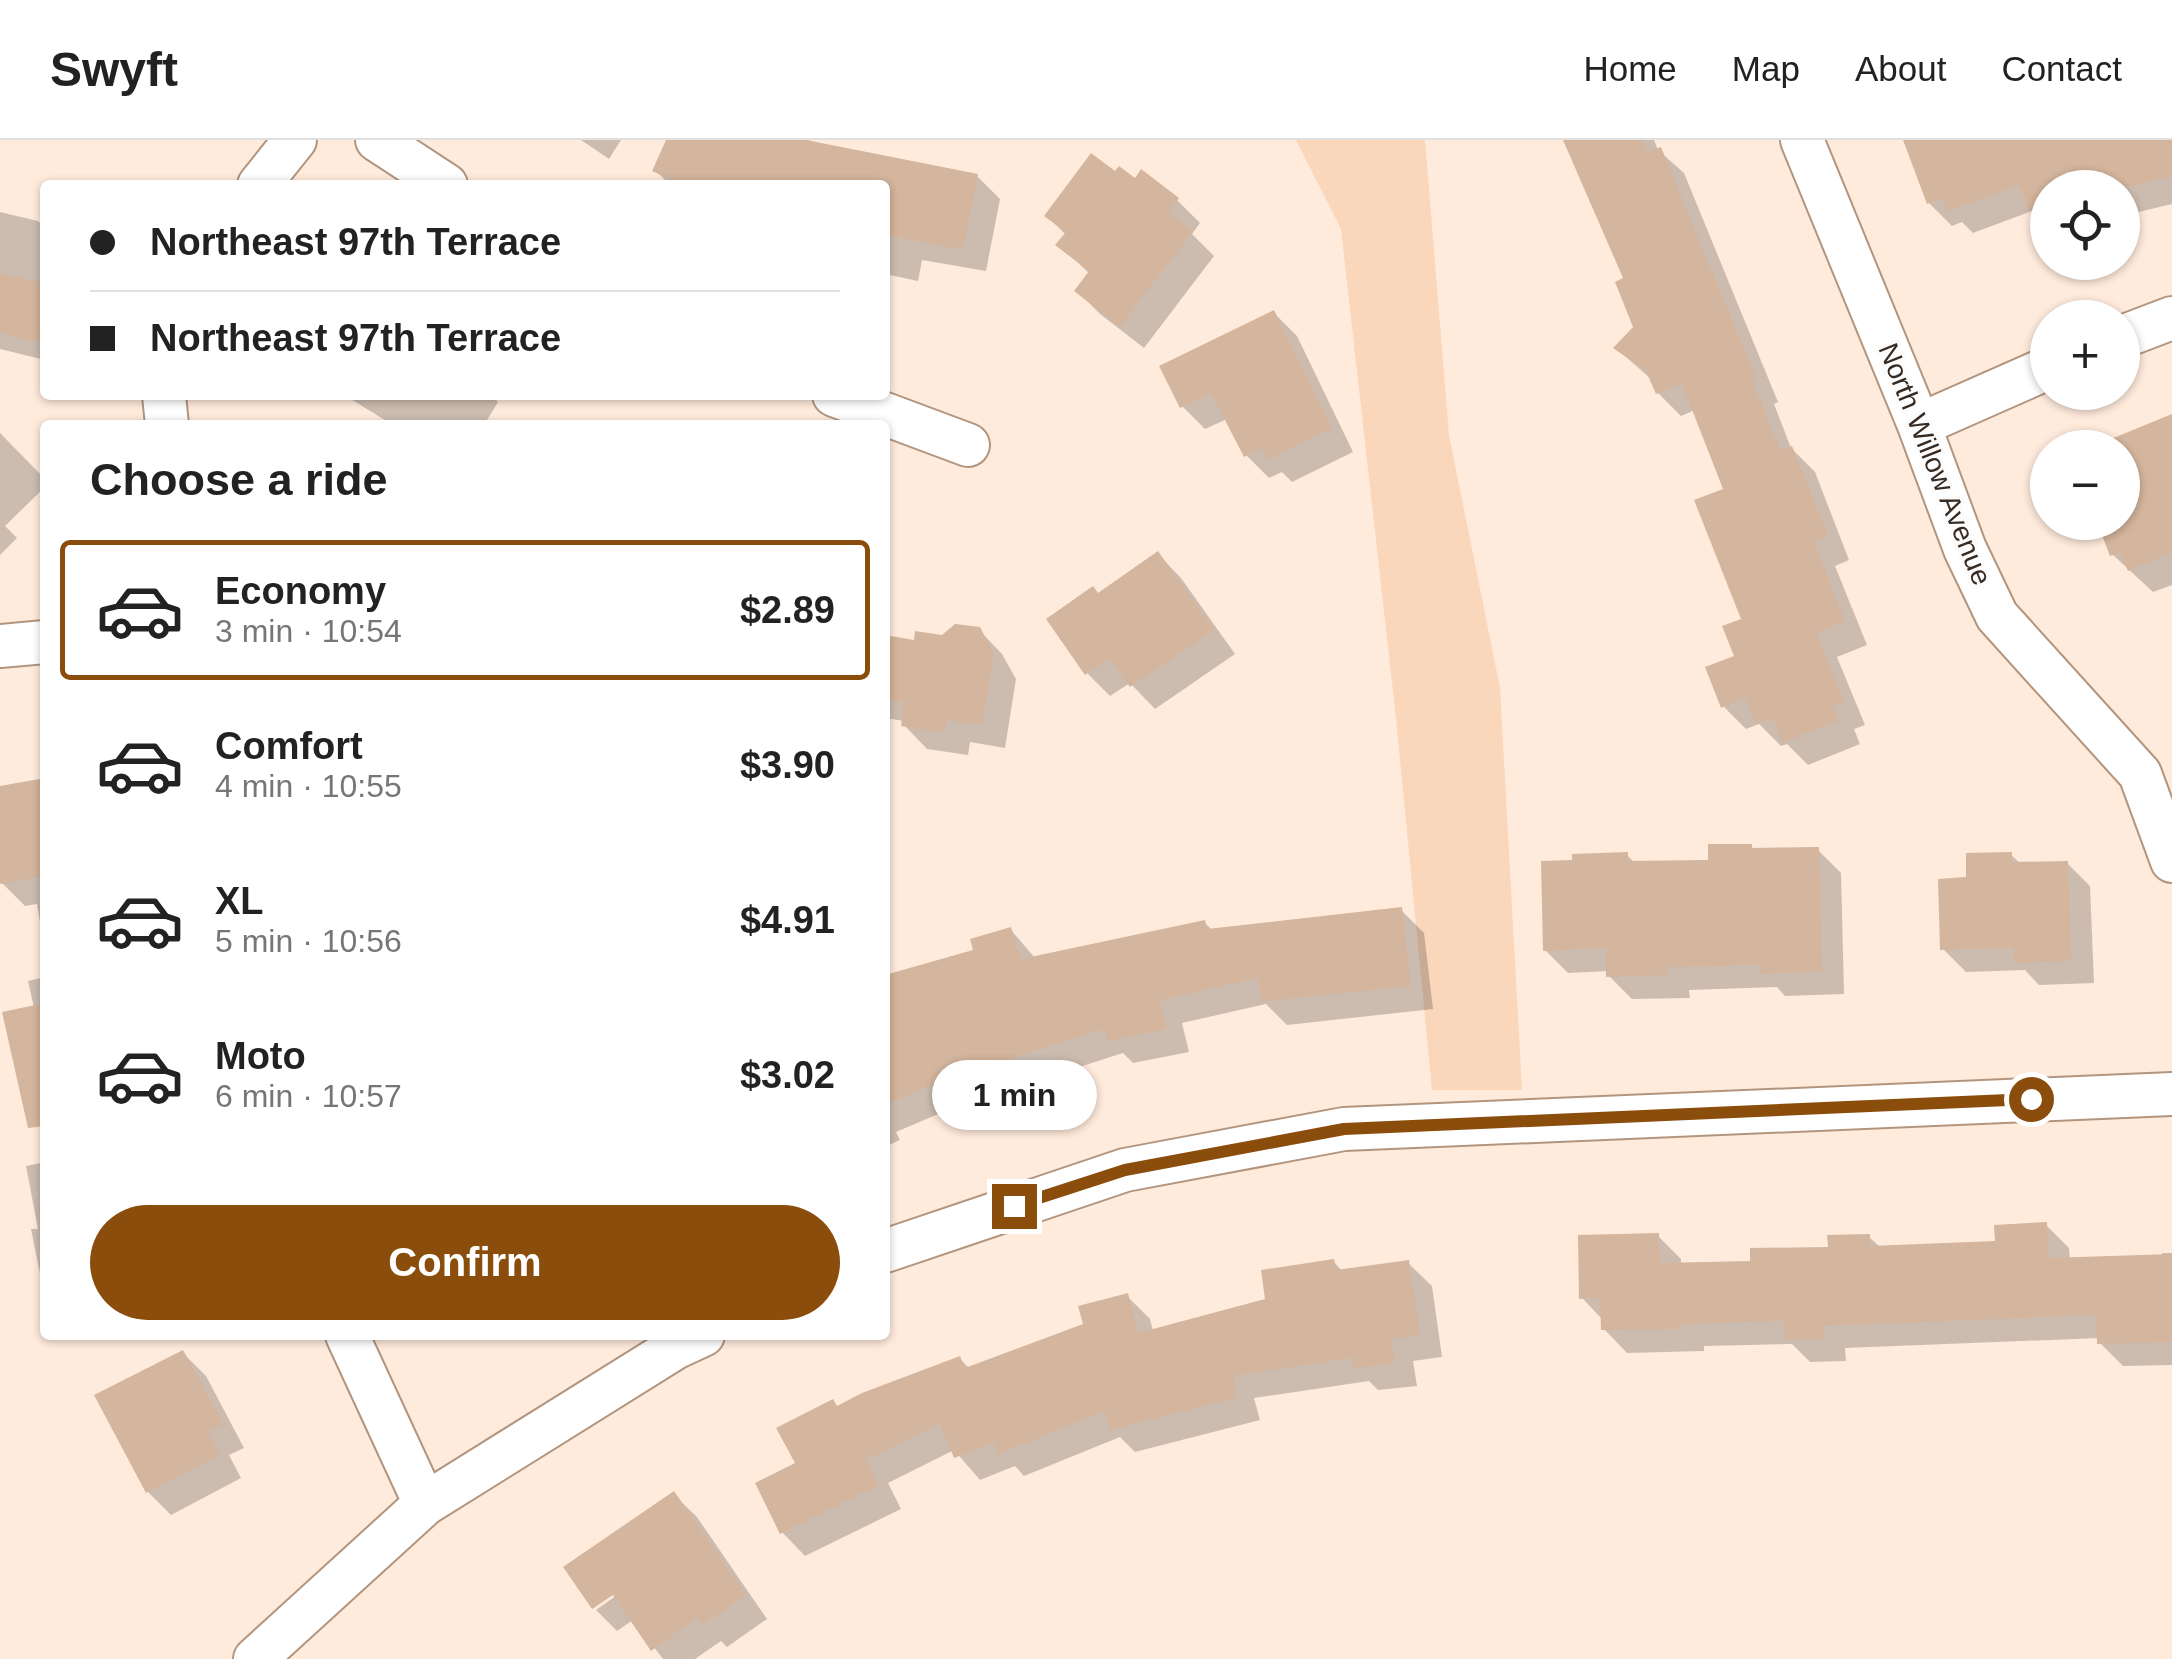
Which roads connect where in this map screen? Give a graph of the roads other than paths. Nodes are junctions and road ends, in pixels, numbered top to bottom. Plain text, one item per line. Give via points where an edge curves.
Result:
1 (295, 140) edge
2 (377, 140) edge
3 (1802, 140) edge
4 (263, 180) edge
5 (438, 180) edge
6 (2172, 318) edge
7 (2140, 330) edge
8 (2030, 376) edge
9 (847, 400) edge
10 (1919, 426) junction
11 (968, 445) dead end
12 (40, 642) edge
13 (0, 646) edge
14 (2172, 862) edge
15 (2172, 1094) edge
16 (890, 1248) edge
17 (349, 1340) edge
18 (692, 1340) edge
19 (426, 1504) junction
20 (255, 1659) edge

1 - 4 street
2 - 5 street
3 - 10 street, North Willow Avenue
6 - 7 street
8 - 10 street
9 - 11 street
10 - 14 street, North Willow Avenue via 1997,616 2140,774
12 - 13 street
15 - 16 street via 1344,1129 1125,1170
17 - 19 street
18 - 19 street
19 - 20 street

